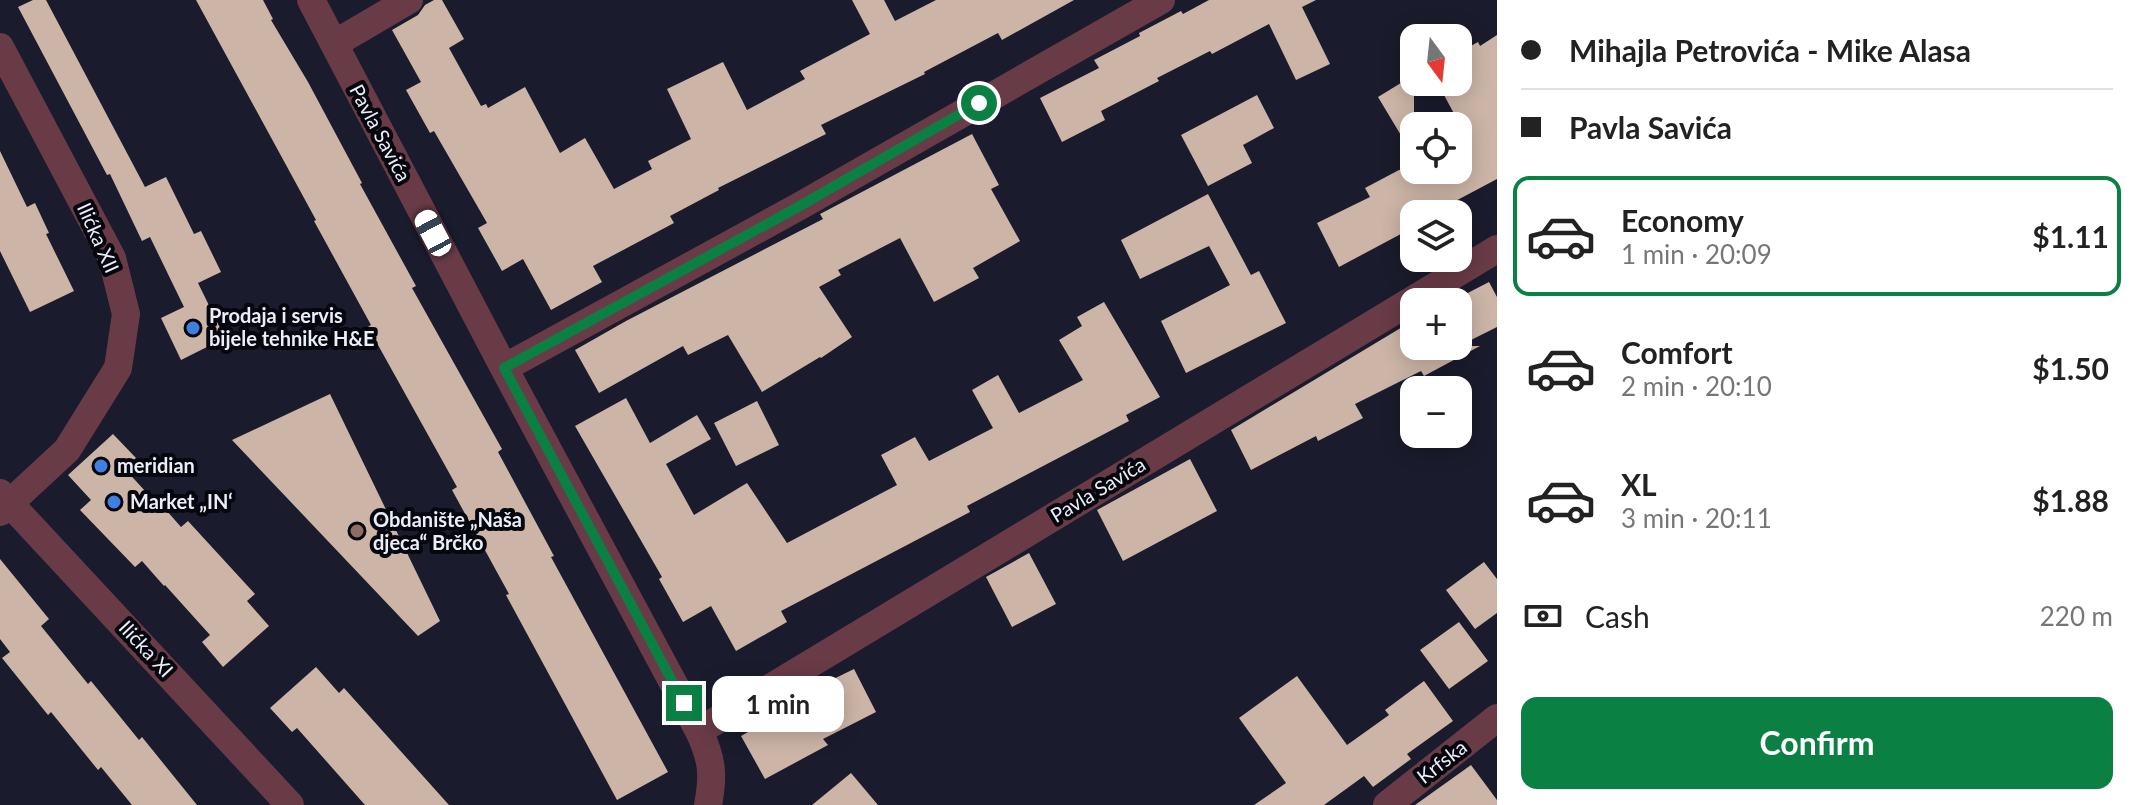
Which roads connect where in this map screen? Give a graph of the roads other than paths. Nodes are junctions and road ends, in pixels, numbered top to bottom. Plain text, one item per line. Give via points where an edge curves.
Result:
1 (311, 0) edge
2 (409, 0) edge
3 (1161, 0) edge
4 (334, 44) junction
5 (0, 47) edge
6 (1497, 249) edge
7 (504, 368) junction
8 (3, 503) edge
9 (1497, 718) edge
10 (699, 731) junction
11 (290, 805) edge
12 (708, 805) edge
13 (1387, 805) edge

1 - 4 street, Pavla Savića
2 - 4 street
3 - 7 street
4 - 7 street, Pavla Savića
5 - 8 street, Ilićka XII via 112,258 126,314 118,368 67,450
6 - 10 street, Pavla Savića
7 - 10 street, Pavla Savića
8 - 11 street, Ilićka XI via 74,571
9 - 13 street, Krfska
10 - 12 street, Pavla Savića via 713,773

